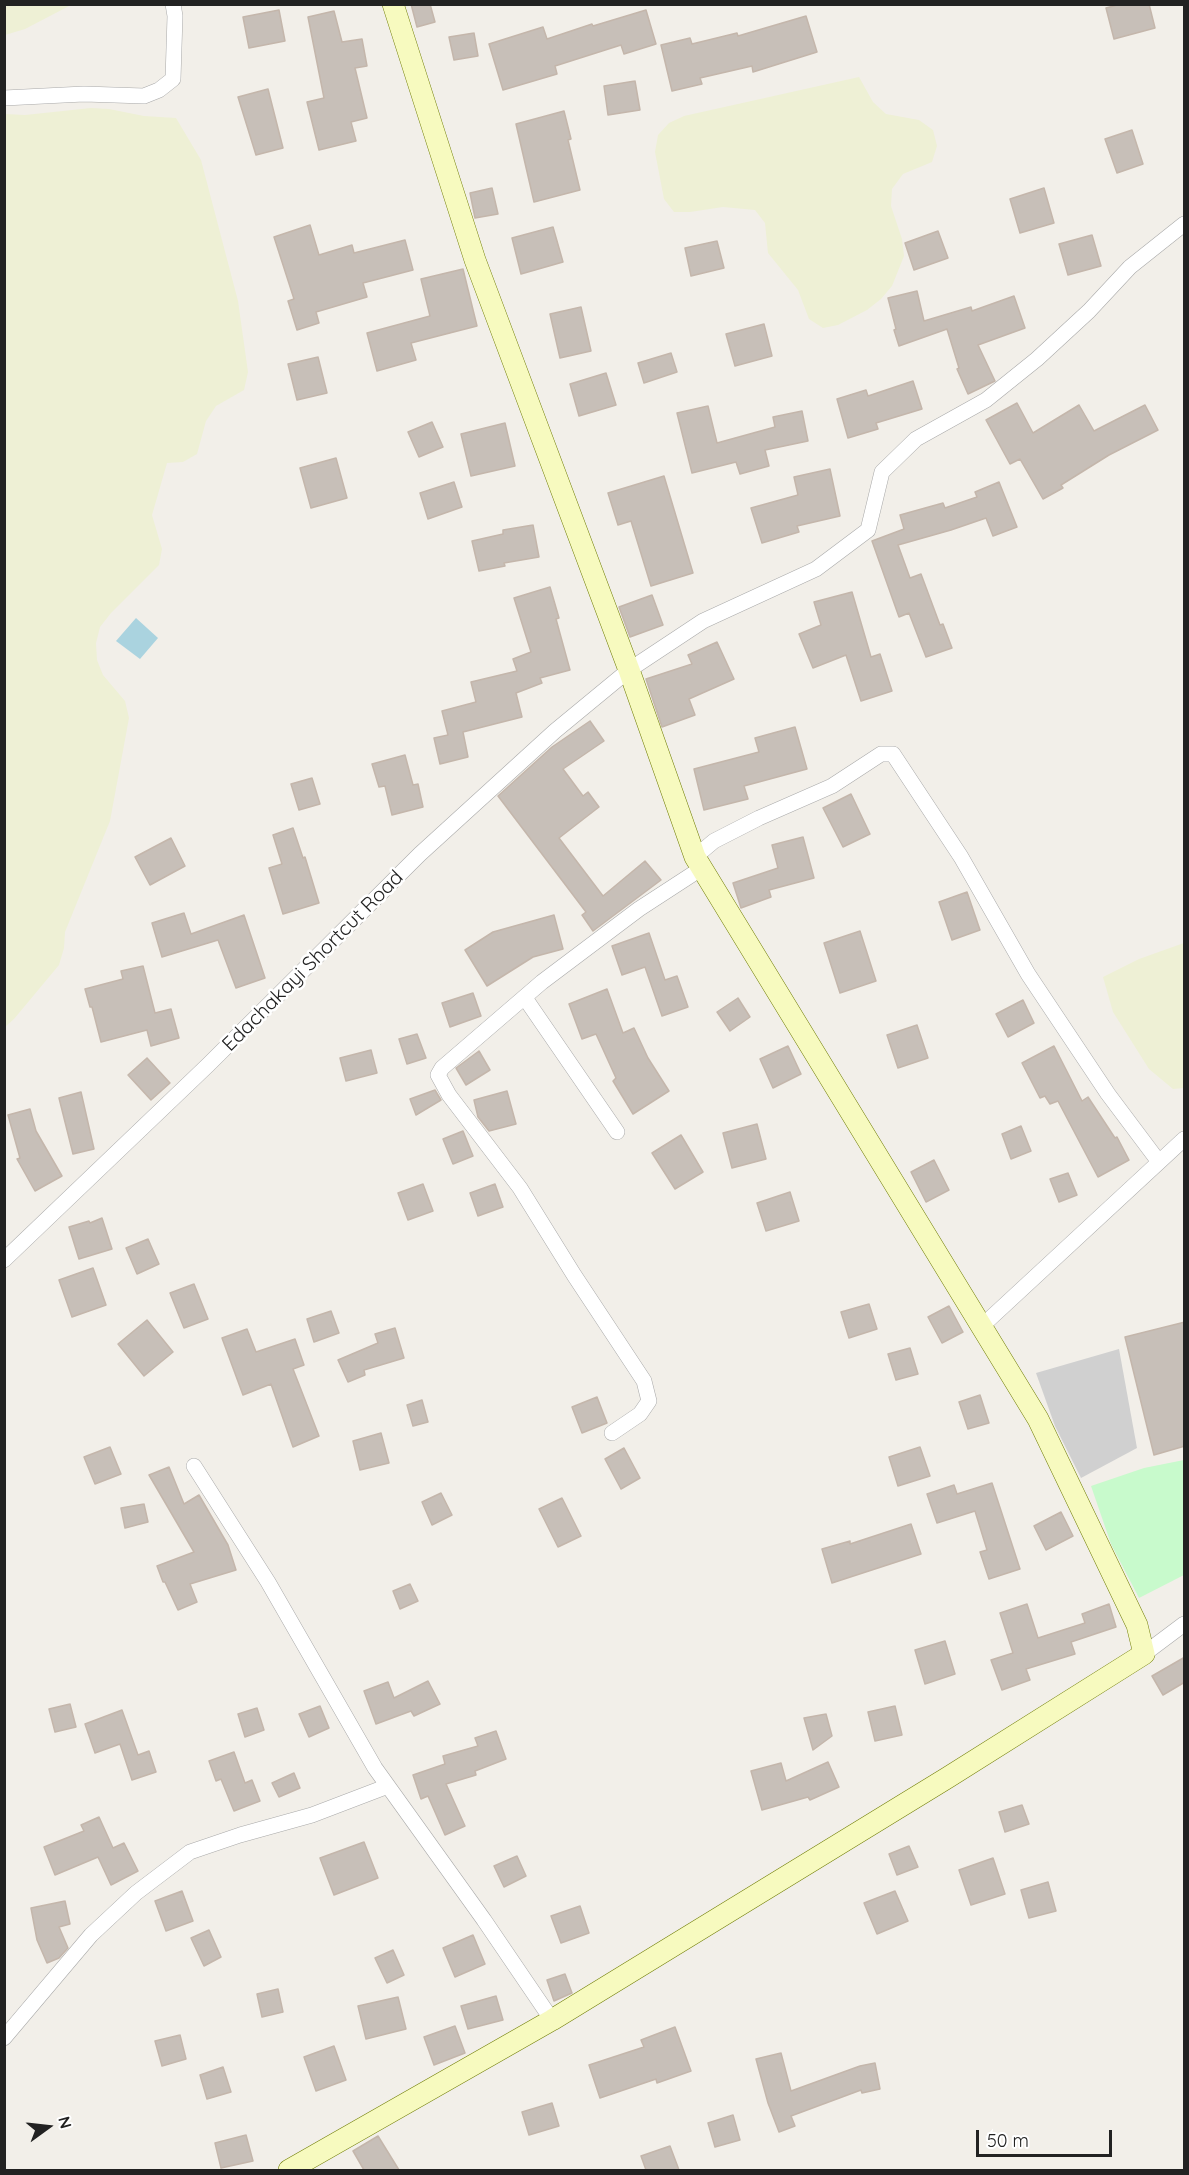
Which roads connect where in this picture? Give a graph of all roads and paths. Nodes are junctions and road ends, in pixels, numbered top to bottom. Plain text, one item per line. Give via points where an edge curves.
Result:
1 (173, 4) edge
2 (393, 4) edge
3 (4, 98) edge
4 (1185, 225) edge
5 (629, 670) junction
6 (699, 862) junction
7 (525, 998) junction
8 (617, 1132) dead end
9 (1185, 1139) edge
10 (1159, 1162) junction
11 (4, 1260) edge
12 (982, 1326) junction
13 (612, 1433) dead end
14 (194, 1466) dead end
15 (1185, 1624) edge
16 (1144, 1654) junction
17 (388, 1786) junction
18 (552, 2020) junction
19 (4, 2038) edge
20 (289, 2170) edge

1 - 3 street via 173,79 159,90 144,96
2 - 5 main road via 475,260
4 - 5 street, Edachakayi Shortcut Road via 1130,267 1089,311 986,400 916,439 882,472 868,530 816,568 703,621
5 - 6 main road
5 - 11 street, Edachakayi Shortcut Road via 555,731 420,854
6 - 7 street
6 - 10 street via 714,841 832,786 880,754 894,754 961,857 1028,974
6 - 12 main road
7 - 8 street
7 - 13 street via 441,1068 438,1075 520,1188 644,1381 650,1401 640,1414
9 - 10 street
10 - 12 street
12 - 16 main road via 1038,1419 1137,1625
14 - 17 street via 268,1582
15 - 16 street
16 - 18 main road
17 - 18 street
17 - 19 street via 312,1815 190,1852 136,1893 91,1935
18 - 20 main road

